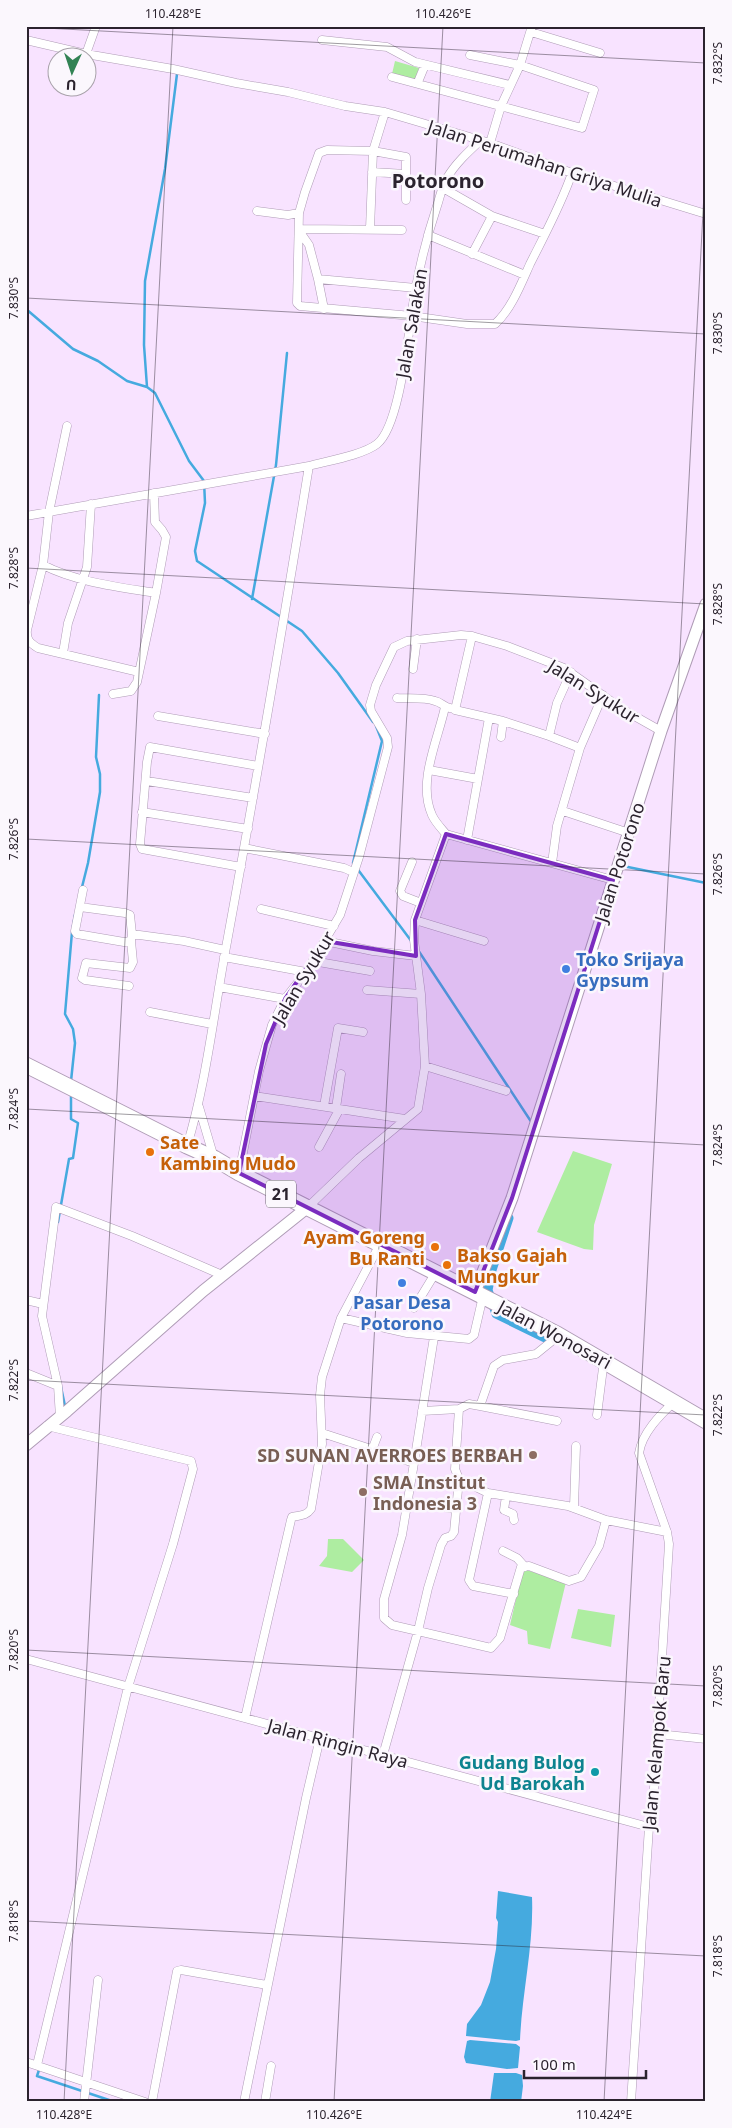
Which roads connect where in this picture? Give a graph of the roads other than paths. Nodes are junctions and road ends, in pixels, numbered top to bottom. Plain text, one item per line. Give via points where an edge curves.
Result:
1 (96, 26) edge
2 (532, 29) edge
3 (26, 40) edge
4 (322, 40) dead end
5 (60, 48) edge
6 (88, 48) edge
7 (600, 53) dead end
8 (470, 55) dead end
9 (98, 56) edge
10 (425, 65) junction
11 (520, 65) junction
12 (392, 77) dead end
13 (418, 82) junction
14 (510, 85) junction
15 (502, 106) junction
16 (385, 112) junction
17 (480, 141) junction
18 (490, 144) junction
19 (373, 151) junction
20 (372, 172) junction
21 (572, 173) junction
22 (406, 174) junction
23 (443, 188) junction
24 (406, 200) dead end
25 (257, 211) dead end
26 (299, 213) junction
27 (706, 214) edge
28 (492, 216) junction
29 (370, 229) junction
30 (300, 230) junction
31 (402, 230) dead end
32 (545, 234) junction
33 (428, 235) junction
34 (472, 254) junction
35 (524, 276) junction
36 (318, 279) junction
37 (416, 288) junction
38 (324, 309) junction
39 (412, 316) junction
40 (67, 426) dead end
41 (309, 466) junction
42 (154, 492) junction
43 (91, 504) junction
44 (49, 512) junction
45 (26, 516) edge
46 (42, 565) junction
47 (81, 578) junction
48 (156, 593) junction
49 (706, 604) edge
50 (472, 636) junction
51 (417, 639) junction
52 (63, 653) junction
53 (413, 670) dead end
54 (139, 672) junction
55 (571, 672) junction
56 (113, 694) dead end
57 (603, 695) junction
58 (397, 698) dead end
59 (445, 707) junction
60 (455, 710) junction
61 (158, 716) dead end
62 (489, 718) junction
63 (504, 721) junction
64 (661, 731) junction
65 (265, 734) junction
66 (549, 736) junction
67 (501, 737) dead end
68 (580, 748) junction
69 (258, 766) junction
70 (429, 770) junction
71 (478, 779) junction
72 (146, 781) junction
73 (253, 798) junction
74 (563, 811) junction
75 (142, 812) junction
76 (248, 829) junction
77 (446, 834) junction
78 (629, 834) junction
79 (466, 840) junction
80 (244, 848) junction
81 (412, 862) dead end
82 (552, 863) junction
83 (241, 867) junction
84 (353, 871) junction
85 (613, 880) junction
86 (82, 890) dead end
87 (421, 903) junction
88 (80, 907) junction
89 (261, 909) dead end
90 (415, 920) junction
91 (334, 926) junction
92 (132, 938) junction
93 (325, 941) junction
94 (484, 941) dead end
95 (225, 953) junction
96 (416, 954) junction
97 (313, 961) junction
98 (306, 972) junction
99 (370, 972) dead end
100 (129, 986) dead end
101 (219, 987) junction
102 (367, 990) dead end
103 (420, 994) junction
104 (285, 999) junction
105 (150, 1012) dead end
106 (212, 1024) junction
107 (363, 1032) dead end
108 (26, 1064) edge
109 (425, 1066) junction
110 (341, 1074) dead end
111 (506, 1091) dead end
112 (254, 1096) junction
113 (324, 1106) junction
114 (199, 1108) junction
115 (338, 1109) junction
116 (405, 1119) junction
117 (187, 1146) junction
118 (319, 1147) dead end
119 (214, 1158) junction
120 (239, 1173) junction
121 (308, 1207) junction
122 (380, 1244) junction
123 (436, 1272) junction
124 (222, 1275) junction
125 (486, 1297) junction
126 (26, 1300) edge
127 (43, 1304) junction
128 (414, 1308) dead end
129 (341, 1318) junction
130 (557, 1334) junction
131 (434, 1336) junction
132 (604, 1360) junction
133 (26, 1373) edge
134 (58, 1386) junction
135 (675, 1402) junction
136 (480, 1406) junction
137 (459, 1409) junction
138 (422, 1411) junction
139 (597, 1415) dead end
140 (60, 1417) junction
141 (706, 1420) edge
142 (557, 1421) dead end
143 (47, 1426) junction
144 (322, 1433) junction
145 (377, 1437) dead end
146 (26, 1445) edge
147 (576, 1446) dead end
148 (372, 1450) junction
149 (414, 1463) junction
150 (459, 1479) junction
151 (488, 1493) junction
152 (506, 1496) junction
153 (408, 1502) junction
154 (574, 1508) junction
155 (456, 1509) junction
156 (514, 1520) dead end
157 (606, 1520) junction
158 (667, 1532) junction
159 (503, 1551) dead end
160 (525, 1567) junction
161 (514, 1594) junction
162 (418, 1631) junction
163 (26, 1660) edge
164 (129, 1687) junction
165 (245, 1718) junction
166 (658, 1734) junction
167 (320, 1738) junction
168 (706, 1739) edge
169 (383, 1756) junction
170 (649, 1827) junction
171 (98, 1980) dead end
172 (266, 1986) junction
173 (26, 2062) edge
174 (38, 2066) junction
175 (272, 2066) dead end
176 (85, 2091) edge
177 (145, 2102) edge
178 (152, 2102) edge
179 (244, 2102) edge
180 (265, 2102) edge
181 (631, 2102) edge

1 - 6 street
2 - 7 street
2 - 11 street
3 - 5 street, Jalan Perumahan Griya Mulia
4 - 10 street via 386,47
8 - 11 street
9 - 16 street, Jalan Perumahan Griya Mulia
10 - 13 street
10 - 14 street
11 - 14 street
11 - 15 street via 594,90 582,128
12 - 13 street
13 - 15 street
14 - 15 street
15 - 18 street
16 - 17 street, Jalan Perumahan Griya Mulia
16 - 19 street
17 - 18 street, Jalan Perumahan Griya Mulia
17 - 23 street, Jalan Salakan via 447,177
18 - 21 street, Jalan Perumahan Griya Mulia
19 - 20 street
19 - 22 street via 406,157
19 - 26 street via 327,150 319,153
20 - 22 street
20 - 29 street
21 - 27 street, Jalan Perumahan Griya Mulia
21 - 32 street
22 - 24 street
23 - 28 street
23 - 33 street, Jalan Salakan
25 - 26 street
26 - 30 street
28 - 32 street
28 - 34 street
29 - 30 street
29 - 31 street
30 - 36 street
30 - 38 street via 297,303
32 - 35 street
33 - 34 street
33 - 37 street, Jalan Salakan
34 - 35 street
35 - 39 street via 508,308 495,324 467,324
36 - 37 street
36 - 38 street
37 - 39 street, Jalan Salakan
38 - 39 street
39 - 41 street, Jalan Salakan via 394,415 384,435 377,444
40 - 44 street
41 - 42 street, Jalan Salakan
41 - 65 street
42 - 43 street, Jalan Salakan
42 - 48 street via 154,522 166,537
43 - 44 street, Jalan Salakan
43 - 47 street via 87,566
44 - 45 street, Jalan Salakan
44 - 46 street
46 - 47 street
46 - 52 street via 26,638 38,648
47 - 48 street
47 - 52 street
48 - 54 street
49 - 64 street, Jalan Potorono
50 - 51 street, Jalan Syukur
50 - 55 street, Jalan Syukur via 530,653
50 - 60 street
51 - 53 street
51 - 84 street, Jalan Syukur via 394,647 371,700 370,711 383,730 388,747
52 - 54 street
54 - 56 street via 131,691
55 - 57 street, Jalan Syukur
55 - 66 street via 557,703
57 - 64 street, Jalan Syukur
57 - 68 street
58 - 59 street via 439,701
59 - 60 street
59 - 70 street
60 - 62 street
61 - 65 street
62 - 63 street
62 - 71 street
63 - 66 street
63 - 67 street
64 - 78 street, Jalan Potorono
65 - 69 street
66 - 68 street
68 - 74 street
69 - 72 street via 150,747
69 - 73 street
70 - 71 street
70 - 77 street via 429,808 432,818
71 - 79 street
72 - 73 street
72 - 75 street
73 - 76 street
74 - 78 street
74 - 82 street via 557,826
75 - 76 street
75 - 83 street via 142,849
76 - 80 street
77 - 79 street
77 - 87 street
78 - 85 street, Jalan Potorono
79 - 82 street
80 - 83 street
80 - 84 street
81 - 87 street via 400,891 403,896
82 - 85 street
83 - 95 street
84 - 91 street, Jalan Syukur
85 - 125 street, Jalan Potorono via 512,1198
86 - 88 street
87 - 90 street
88 - 92 street via 130,915
88 - 92 street via 76,933 124,942
89 - 91 street
90 - 94 street
90 - 96 street
91 - 93 street, Jalan Syukur
92 - 95 street via 184,941
92 - 100 street via 133,962 130,968 86,963 82,978
93 - 96 street via 373,951
93 - 97 street, Jalan Syukur
95 - 98 street
95 - 101 street
96 - 103 street
97 - 98 street, Jalan Syukur
97 - 99 street
98 - 104 street, Jalan Syukur
101 - 104 street
101 - 106 street
102 - 103 street
103 - 109 street
104 - 112 street, Jalan Syukur via 272,1025
105 - 106 street
106 - 114 street
107 - 113 street via 337,1029
108 - 117 highway, Jalan Wonosari / 21
109 - 111 street
109 - 116 street via 418,1109
110 - 115 street
112 - 113 street
112 - 120 street, Jalan Syukur
113 - 115 street
114 - 117 street
114 - 119 street
115 - 116 street
115 - 118 street
116 - 121 street
117 - 119 highway, Jalan Wonosari / 21
119 - 120 highway, Jalan Wonosari / 21
120 - 121 highway, Jalan Wonosari / 21
121 - 122 highway, Jalan Wonosari / 21
121 - 124 street
122 - 123 highway, Jalan Wonosari / 21
122 - 129 street
123 - 125 highway, Jalan Wonosari / 21
123 - 128 street
124 - 127 street via 56,1207
124 - 140 street
125 - 130 highway, Jalan Wonosari / 21
125 - 131 street via 472,1338
126 - 127 street
127 - 134 street via 42,1316
129 - 131 street
129 - 144 street via 322,1377
130 - 132 highway, Jalan Wonosari / 21
130 - 136 street via 536,1354 503,1360 494,1366
131 - 138 street
132 - 135 highway, Jalan Wonosari / 21
132 - 139 street
133 - 134 street
134 - 140 street
135 - 141 highway, Jalan Wonosari / 21
135 - 158 street, Jalan Kelampok Baru via 654,1423 639,1453
136 - 137 street via 470,1404
136 - 142 street
137 - 138 street
137 - 150 street via 455,1469
138 - 149 street
140 - 143 street
143 - 146 street
143 - 164 street via 193,1464 173,1544
144 - 148 street
144 - 165 street via 311,1509 291,1520
145 - 148 street
147 - 154 street
148 - 149 street
149 - 153 street
150 - 151 street
150 - 155 street
151 - 152 street
151 - 161 street via 469,1580 473,1586
152 - 154 street
152 - 156 street via 504,1510 514,1514
153 - 155 street
153 - 162 street via 383,1610 384,1618 392,1625
154 - 157 street
155 - 162 street via 454,1532 441,1545
157 - 158 street
157 - 160 street via 599,1546 581,1577 569,1581
158 - 166 street, Jalan Kelampok Baru via 669,1544
159 - 160 street via 518,1558
160 - 161 street via 518,1573
161 - 162 street via 500,1638 492,1648
162 - 169 street
163 - 164 street, Jalan Ringin Raya
164 - 165 street, Jalan Ringin Raya
164 - 174 street
165 - 167 street, Jalan Ringin Raya
166 - 168 street
166 - 170 street, Jalan Kelampok Baru
167 - 169 street, Jalan Ringin Raya
167 - 172 street
169 - 170 street, Jalan Ringin Raya
170 - 181 street, Jalan Kelampok Baru
171 - 176 street
172 - 178 street via 177,1971
172 - 179 street
173 - 174 street
174 - 176 street via 51,2070
175 - 180 street
176 - 177 street

